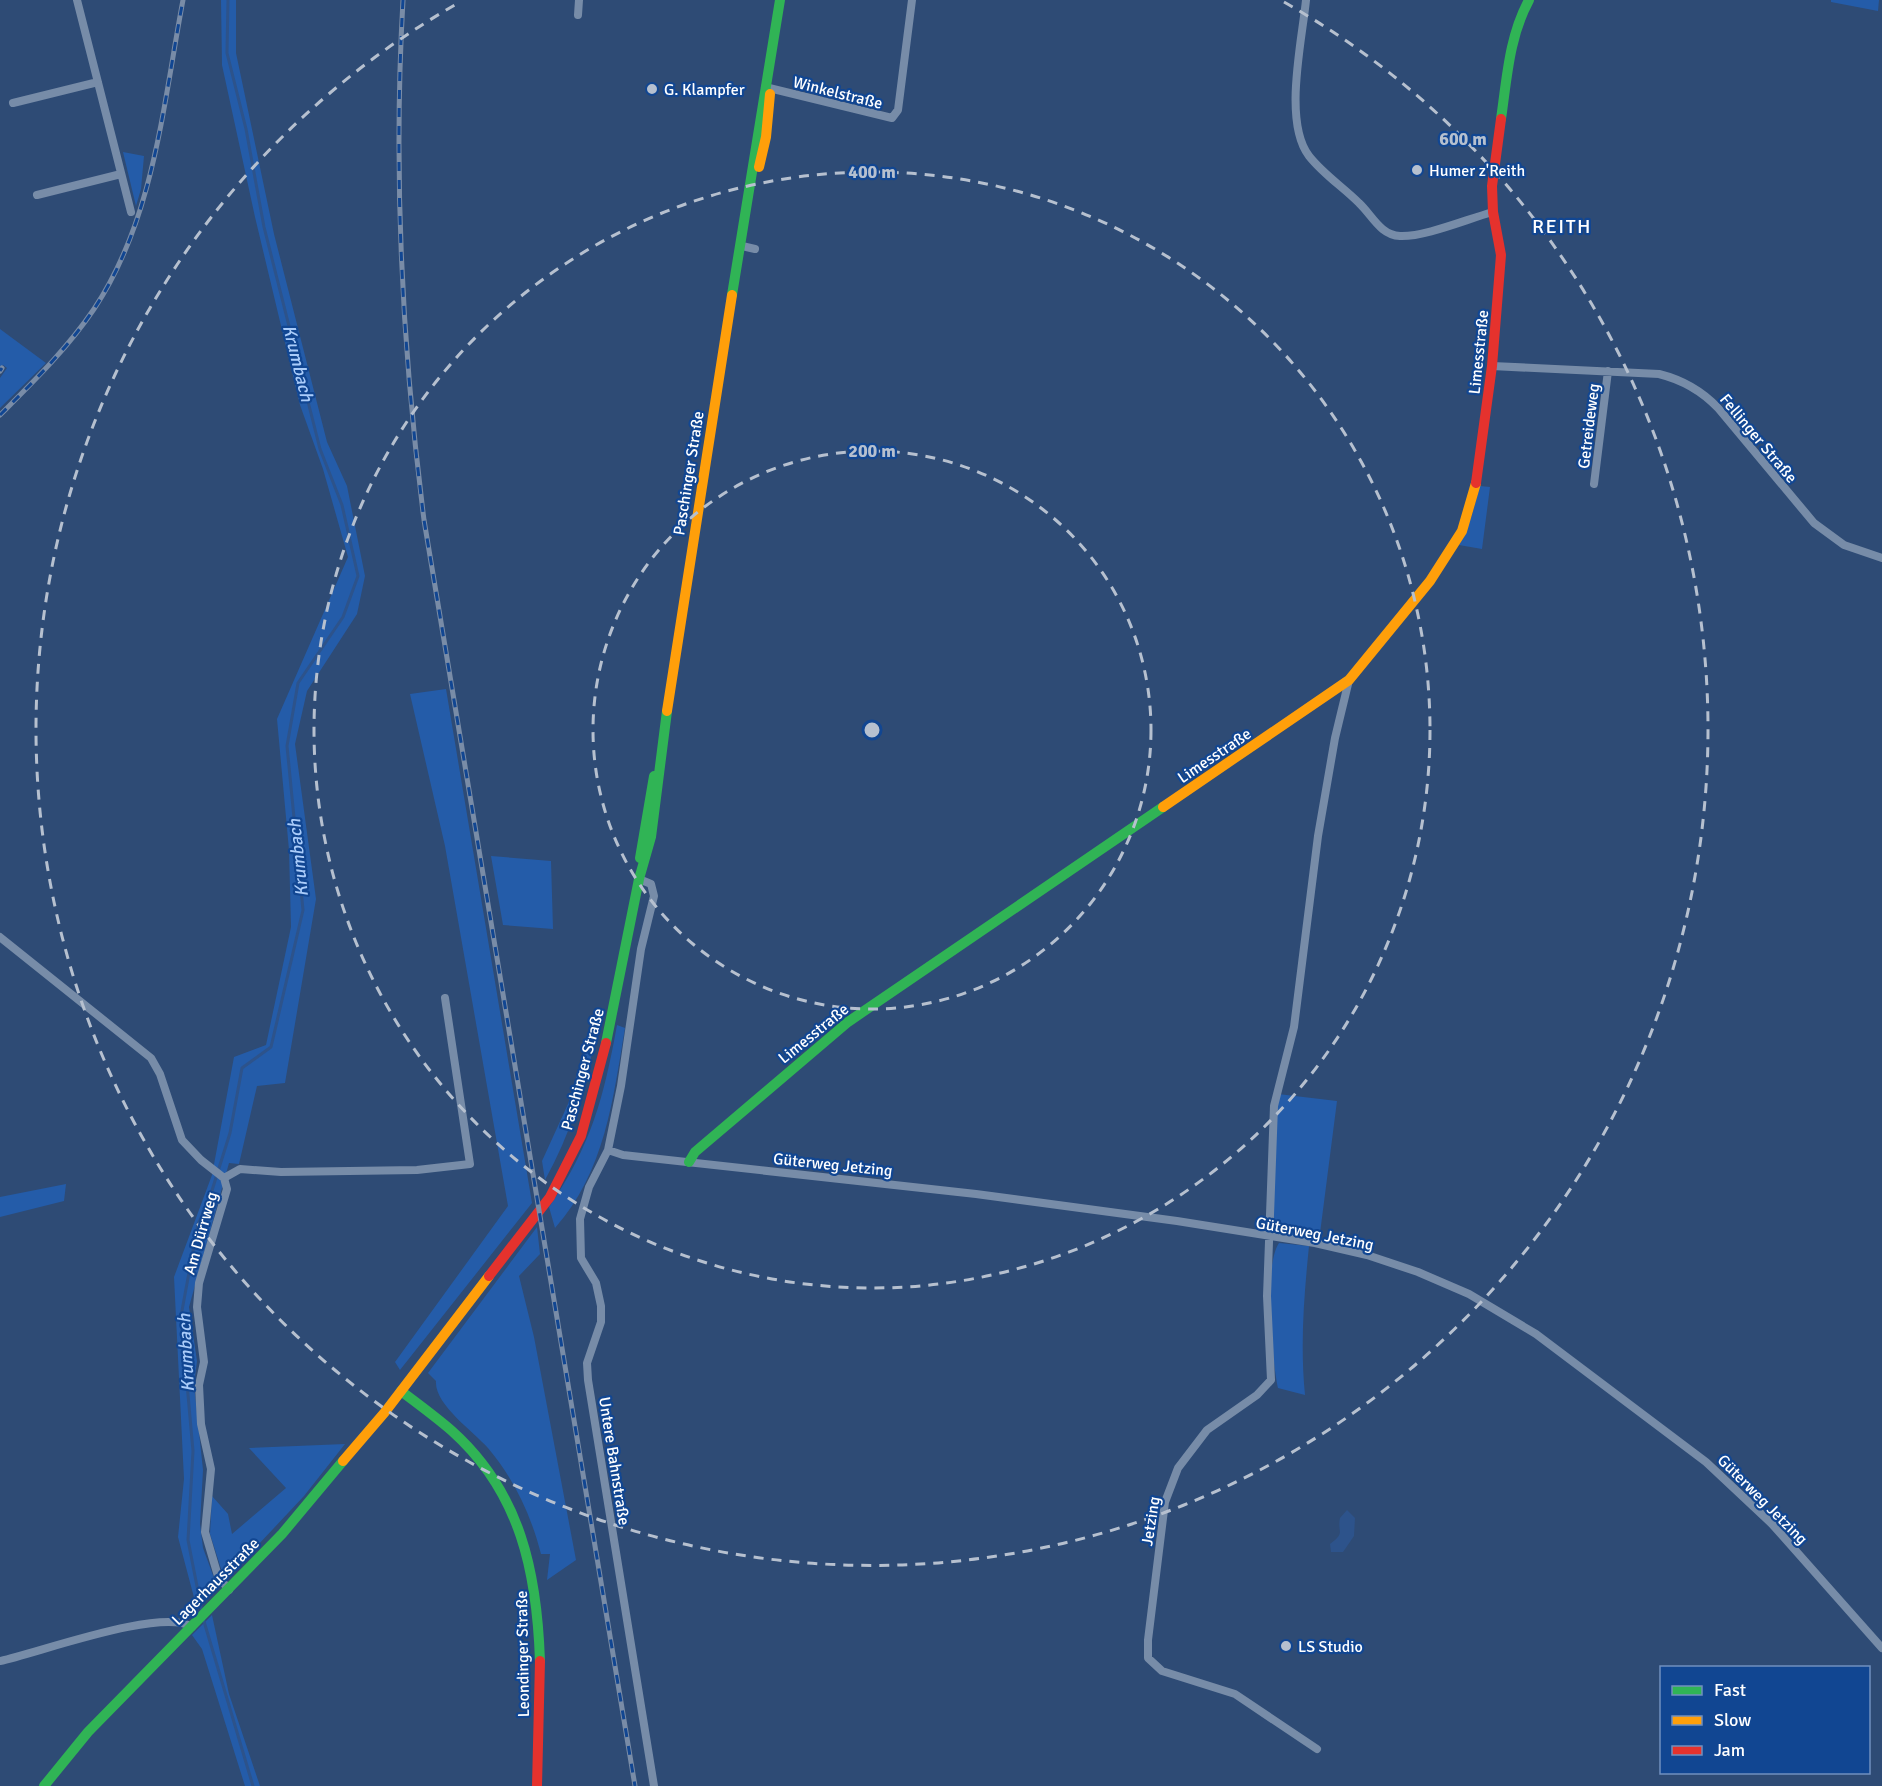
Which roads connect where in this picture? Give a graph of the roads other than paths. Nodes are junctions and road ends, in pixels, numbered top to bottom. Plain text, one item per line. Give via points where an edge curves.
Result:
1 (77, 0) edge
2 (579, 0) edge
3 (780, 0) edge
4 (912, 0) edge
5 (1306, 0) edge
6 (1529, 0) edge
7 (578, 15) dead end
8 (98, 82) junction
9 (768, 87) junction
10 (13, 103) dead end
11 (121, 174) junction
12 (37, 195) dead end
13 (131, 212) dead end
14 (1493, 212) junction
15 (742, 246) junction
16 (755, 249) dead end
17 (1492, 366) junction
18 (1608, 372) junction
19 (1594, 484) dead end
20 (1882, 558) edge
21 (1349, 680) junction
22 (639, 879) junction
23 (0, 937) edge
24 (445, 998) dead end
25 (608, 1150) junction
26 (689, 1162) junction
27 (224, 1178) junction
28 (1268, 1237) junction
29 (401, 1391) junction
30 (229, 1590) junction
31 (192, 1627) junction
32 (1882, 1648) edge
33 (0, 1661) edge
34 (1317, 1749) dead end
35 (44, 1786) edge
36 (537, 1786) edge
37 (654, 1786) edge

1 - 8 street
2 - 7 street
3 - 9 street, Paschinger Straße
4 - 9 street, Winkelstraße via 898,110 892,118
5 - 14 street via 1296,117 1304,147 1317,165 1380,227 1394,235 1415,234
6 - 14 street, Limesstraße via 1510,46 1492,186
8 - 10 street
8 - 11 street
9 - 15 street, Paschinger Straße via 766,136
11 - 12 street
11 - 13 street
14 - 17 street, Limesstraße via 1501,255
15 - 16 street
15 - 22 street, Paschinger Straße via 661,749 642,836
17 - 18 street, Fellinger Straße
17 - 21 street, Limesstraße via 1475,493 1462,531 1416,599
18 - 19 street, Getreideweg
18 - 20 street, Fellinger Straße via 1659,374 1701,392 1814,523 1844,544
21 - 26 street, Limesstraße via 848,1022 694,1152
21 - 28 street via 1318,836 1294,1027 1274,1106
22 - 25 street, Untere Bahnstraße via 651,884 654,896 641,949
22 - 29 street, Paschinger Straße via 595,1093 573,1155 540,1210
23 - 27 street, Am Dürrweg via 151,1058 182,1140
24 - 27 street via 470,1164 406,1170 240,1169
25 - 26 street, Güterweg Jetzing
25 - 37 street, Untere Bahnstraße via 589,1187 580,1219 581,1258 596,1283 601,1306 587,1371
26 - 28 street, Güterweg Jetzing via 988,1195
27 - 30 street, Am Dürrweg via 227,1189 199,1284 197,1307 204,1362 199,1386 201,1425 211,1469 205,1532 218,1576
28 - 32 street, Güterweg Jetzing via 1351,1251 1418,1272 1477,1299 1536,1334 1731,1483
28 - 34 street, Jetzing via 1271,1380 1257,1395 1207,1430 1185,1455 1174,1476 1161,1528 1148,1658 1162,1671 1235,1694
29 - 30 street, Lagerhausstraße via 309,1504
29 - 36 street, Leondinger Straße via 459,1437 479,1459 506,1496 524,1536 535,1576 539,1620
30 - 31 street, Lagerhausstraße
31 - 33 street via 175,1622 131,1626
31 - 35 street, Lagerhausstraße via 88,1732

